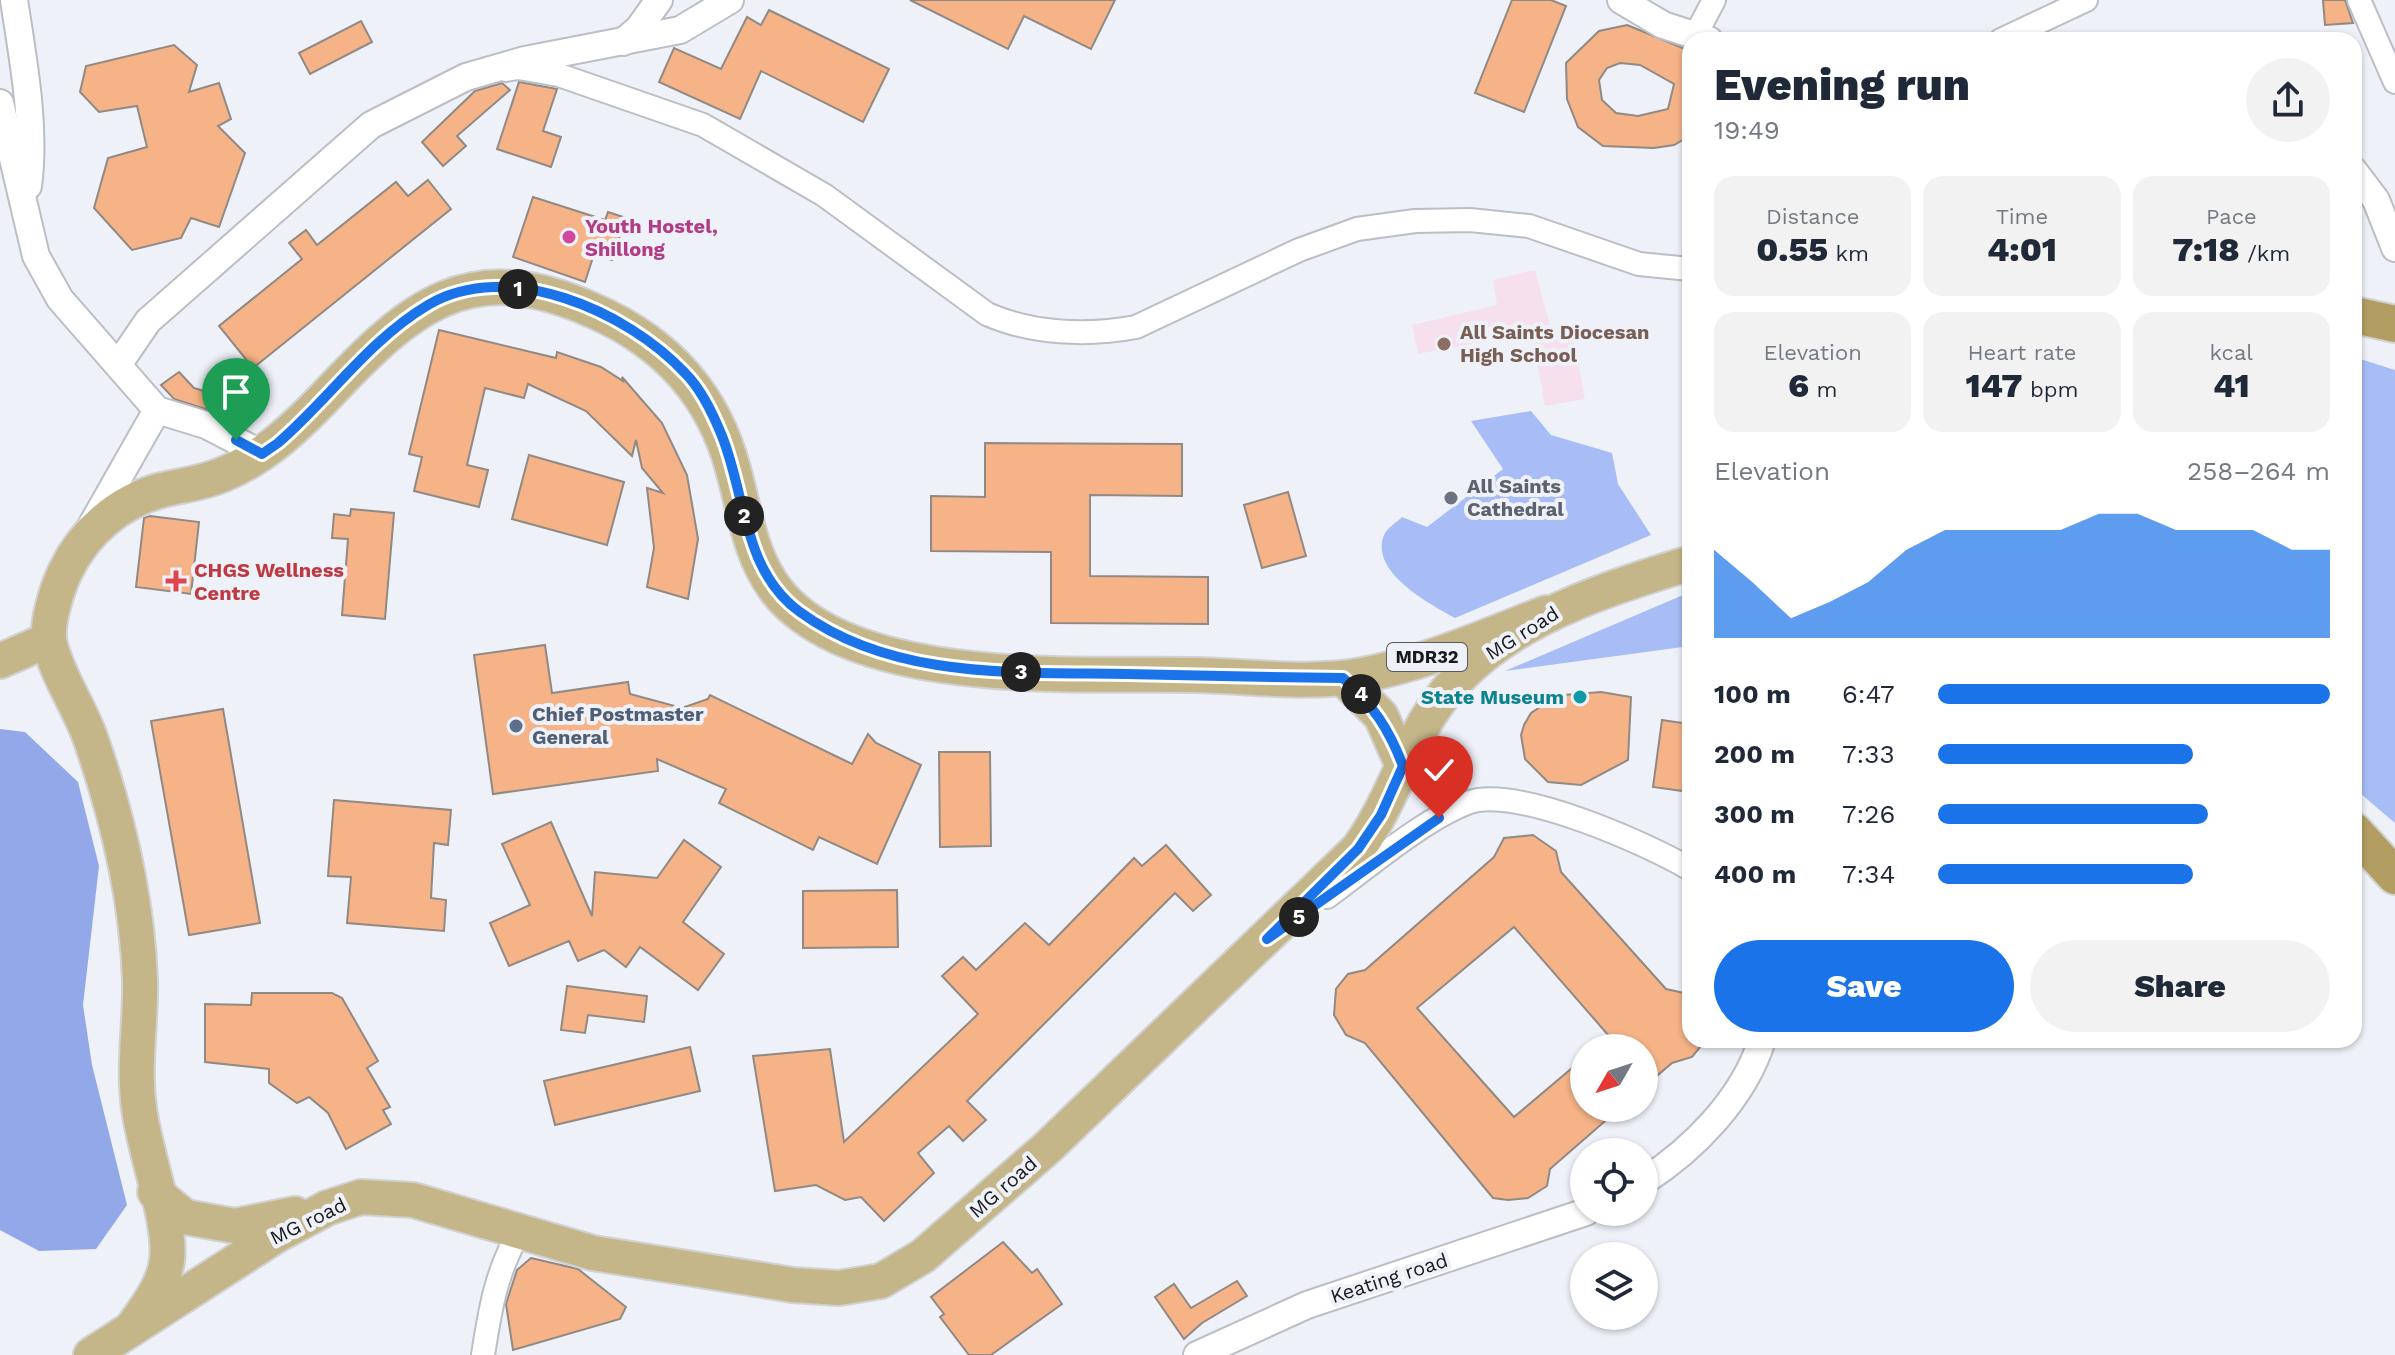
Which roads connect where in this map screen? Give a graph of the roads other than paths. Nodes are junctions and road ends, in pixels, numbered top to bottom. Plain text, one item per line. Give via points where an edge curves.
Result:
1 (14, 0) edge
2 (659, 0) edge
3 (730, 0) edge
4 (1621, 0) edge
5 (1714, 0) edge
6 (2086, 0) edge
7 (2359, 0) edge
8 (1684, 32) edge
9 (1704, 32) edge
10 (2018, 32) edge
11 (623, 42) junction
12 (466, 77) junction
13 (2395, 82) edge
14 (0, 103) edge
15 (2362, 182) edge
16 (29, 230) junction
17 (2395, 248) edge
18 (1682, 268) edge
19 (2362, 317) edge
20 (2395, 324) edge
21 (118, 365) junction
22 (157, 410) junction
23 (262, 454) junction
24 (80, 547) junction
25 (1682, 566) edge
26 (1546, 613) junction
27 (48, 640) junction
28 (0, 661) edge
29 (1343, 678) junction
30 (1403, 766) junction
31 (2362, 842) edge
32 (1682, 864) edge
33 (2378, 864) edge
34 (1267, 939) junction
35 (1759, 1048) edge
36 (1658, 1172) edge
37 (155, 1192) junction
38 (327, 1208) junction
39 (1570, 1219) edge
40 (520, 1231) junction
41 (132, 1328) junction
42 (91, 1355) edge
43 (483, 1355) edge
44 (1197, 1355) edge

1 - 16 street via 30,145
2 - 11 street
3 - 11 street via 680,30
4 - 8 street
5 - 9 street
6 - 10 street
7 - 13 street
11 - 12 street
12 - 18 street via 518,68 559,75 703,125 787,170 987,314 1011,325 1109,332 1136,327 1299,250 1357,229 1415,221 1529,226 1639,264
12 - 21 street via 371,125 148,321
14 - 16 street
15 - 17 street via 2376,200
16 - 21 street via 48,281
19 - 20 highway
21 - 22 street
22 - 23 street via 206,425
22 - 24 street
23 - 24 main road, MDR32 via 221,476 137,499 99,524
23 - 29 main road, MDR32 via 356,364 427,306 484,287 539,293 602,314 639,335 685,373 721,433 763,570 800,613 850,641 919,662 1001,671
24 - 27 main road, MDR32 via 62,579
25 - 26 main road, MG road / MDR32
26 - 29 main road, MDR32 via 1421,659
26 - 30 main road, MG road via 1450,686
27 - 28 main road
27 - 37 main road via 92,743 127,877 140,981 136,1080
29 - 30 main road via 1381,716
30 - 34 main road, MG road via 1381,815 1358,849
31 - 33 highway
32 - 34 street via 1600,826 1497,799 1472,801 1439,818
34 - 40 main road, MG road via 1048,1147 923,1256 881,1281 839,1288 793,1285 593,1253
35 - 36 street via 1724,1110
37 - 38 main road via 185,1217 235,1226
37 - 41 main road via 168,1257 157,1290
38 - 40 main road, MG road via 361,1197 389,1196
38 - 41 main road, MG road
39 - 44 street, Keating road via 1307,1305
40 - 43 street via 495,1287
41 - 42 main road, MG road

